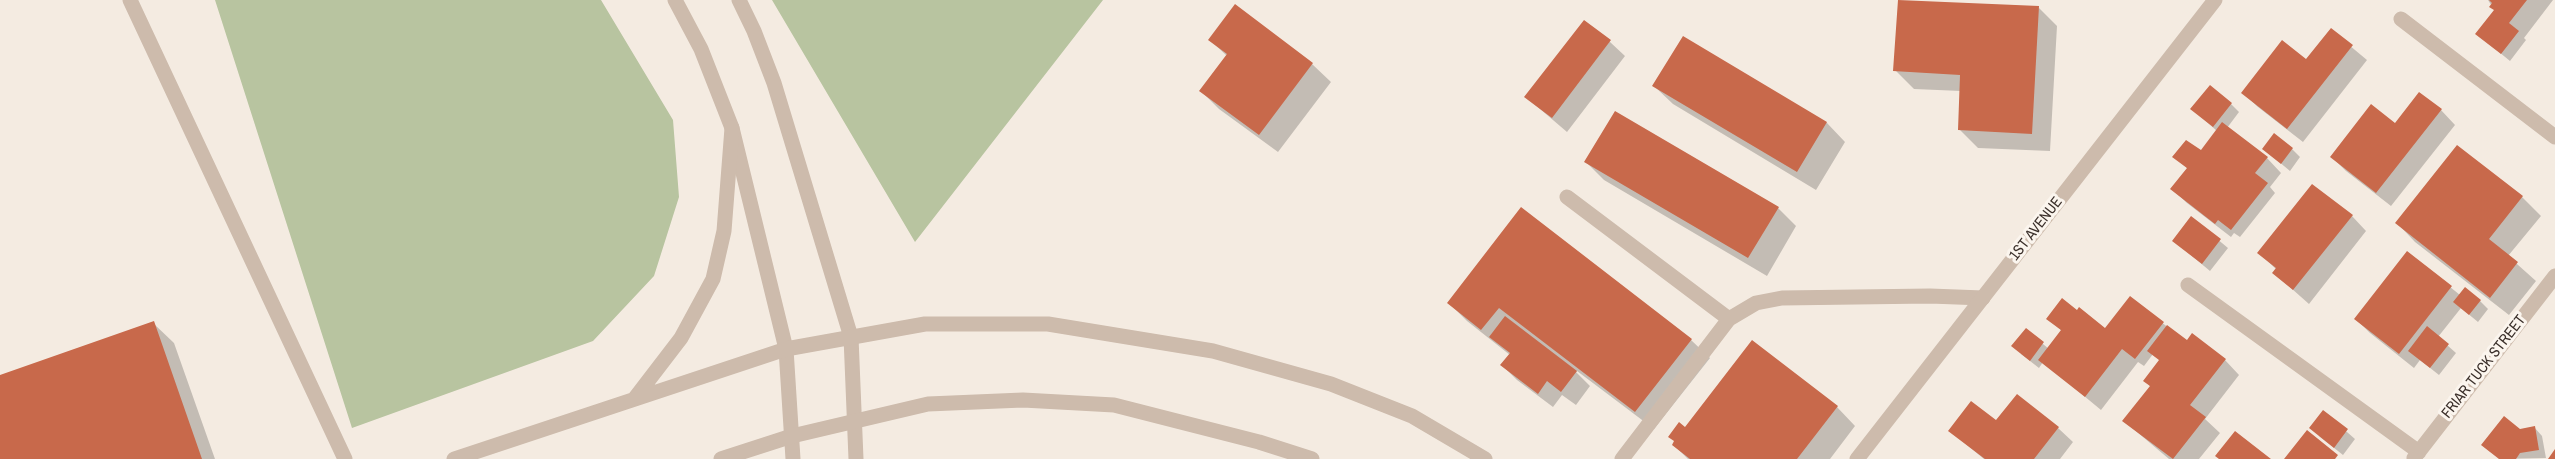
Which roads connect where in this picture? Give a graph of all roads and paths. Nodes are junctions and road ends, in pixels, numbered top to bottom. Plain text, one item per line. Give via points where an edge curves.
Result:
1 (130, 0) edge
2 (675, 0) edge
3 (739, 0) edge
4 (2215, 0) edge
5 (2400, 19) dead end
6 (732, 128) junction
7 (2555, 137) edge
8 (1567, 197) dead end
9 (2555, 276) edge
10 (2188, 285) dead end
11 (1983, 298) junction
12 (1729, 319) junction
13 (851, 337) junction
14 (786, 349) junction
15 (635, 398) junction
16 (856, 420) junction
17 (792, 436) junction
18 (2416, 455) edge
19 (345, 459) edge
20 (454, 459) edge
21 (721, 459) edge
22 (793, 459) edge
23 (856, 459) edge
24 (1312, 459) edge
25 (1485, 459) edge
26 (1622, 459) edge
27 (1857, 459) edge

1 - 19 street
2 - 6 street via 701,49
3 - 13 street via 774,84
4 - 11 street, 1ST AVENUE
5 - 7 street
6 - 14 street
6 - 15 street via 724,231 713,279 681,338
8 - 12 street
9 - 18 street, FRIAR TUCK STREET
10 - 18 street
11 - 12 street via 1782,298 1755,303
11 - 27 street, 1ST AVENUE
12 - 26 street
13 - 14 street
13 - 16 street
13 - 25 street via 925,324 1048,324 1213,351 1331,384 1412,416
14 - 15 street
14 - 17 street
15 - 20 street
16 - 17 street
16 - 23 street
16 - 24 street via 928,404 1023,400 1114,405
17 - 21 street
17 - 22 street

